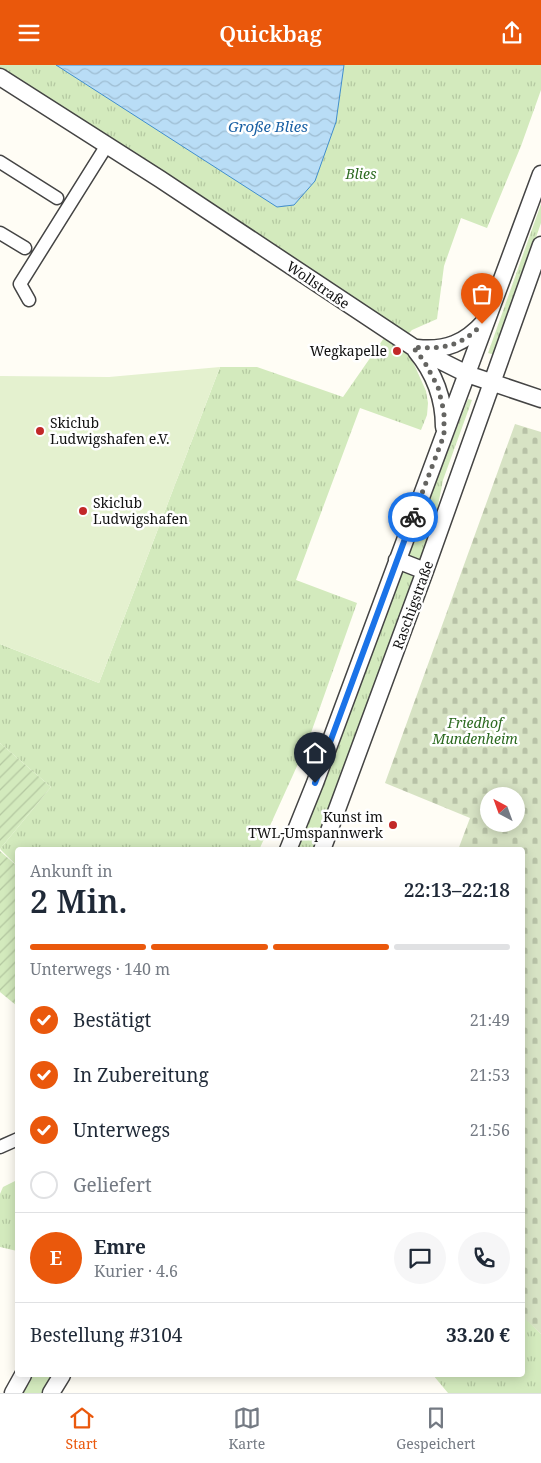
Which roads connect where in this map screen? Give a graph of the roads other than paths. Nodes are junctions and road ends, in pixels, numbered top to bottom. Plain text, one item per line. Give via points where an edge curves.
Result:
1 (0, 77) edge
2 (107, 145) junction
3 (0, 162) edge
4 (541, 174) edge
5 (57, 198) dead end
6 (0, 233) edge
7 (541, 245) edge
8 (24, 248) dead end
9 (29, 300) dead end
10 (489, 316) junction
11 (413, 347) junction
12 (467, 375) junction
13 (492, 383) junction
14 (541, 399) edge
15 (444, 435) junction
16 (397, 560) junction
17 (426, 571) junction
18 (289, 847) edge
19 (323, 847) edge
20 (15, 1140) edge
21 (0, 1147) edge
22 (22, 1377) edge
23 (61, 1377) edge
24 (12, 1393) edge
25 (51, 1393) edge

1 - 2 street, Wollstraße
2 - 9 street via 20,284
2 - 11 street, Wollstraße
3 - 5 street
4 - 10 street
6 - 8 street
7 - 13 street, Raschigstraße
10 - 11 street via 458,344 430,349
10 - 12 street
11 - 12 street, Wollstraße
11 - 15 street via 438,387 444,412
12 - 13 street, Wollstraße
12 - 15 street
13 - 14 street, Wollstraße
13 - 17 street, Raschigstraße
15 - 16 street
16 - 17 street
16 - 18 street
17 - 19 street, Raschigstraße
20 - 21 street
22 - 24 street
23 - 25 street

